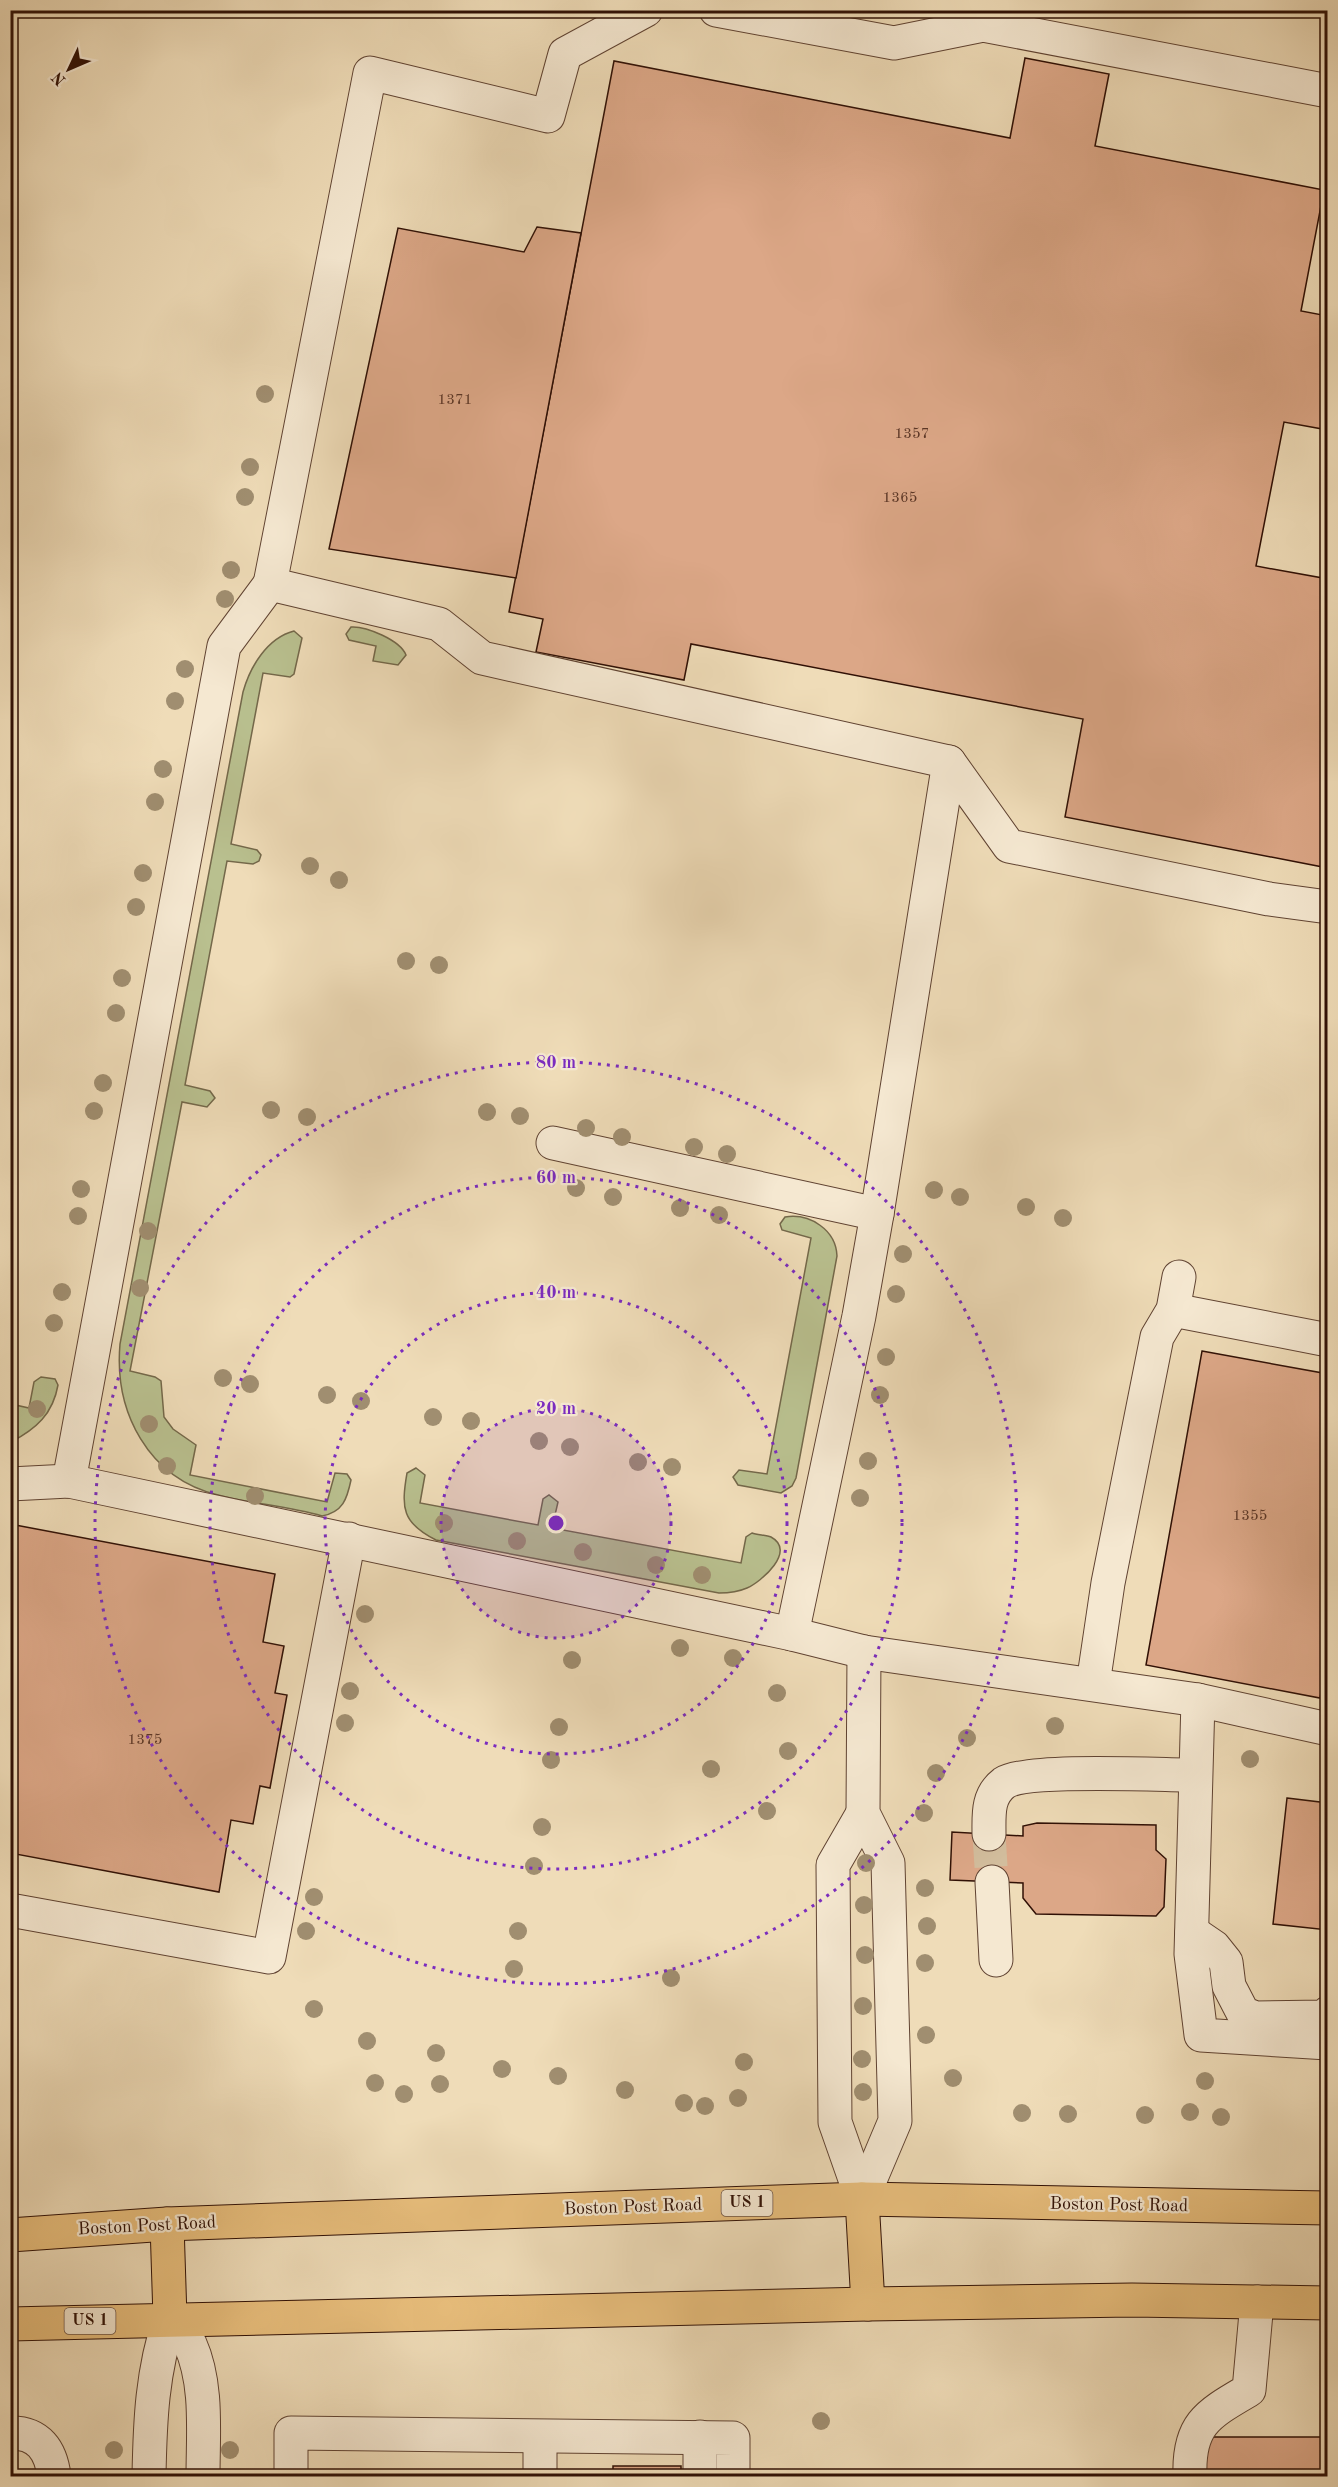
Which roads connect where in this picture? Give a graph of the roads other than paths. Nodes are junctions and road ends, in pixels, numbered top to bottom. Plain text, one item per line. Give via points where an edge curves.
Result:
1 (646, 10) edge
2 (716, 10) edge
3 (1328, 91) edge
4 (270, 585) junction
5 (949, 762) junction
6 (1328, 907) edge
7 (553, 1143) dead end
8 (877, 1214) junction
9 (1179, 1277) dead end
10 (1173, 1310) junction
11 (1328, 1341) edge
12 (69, 1481) junction
13 (10, 1484) edge
14 (349, 1539) junction
15 (792, 1634) junction
16 (864, 1652) junction
17 (1093, 1684) junction
18 (1198, 1700) junction
19 (1328, 1729) edge
20 (1194, 1775) junction
21 (863, 1813) junction
22 (989, 1834) tunnel mouth
23 (992, 1882) tunnel mouth
24 (10, 1910) edge
25 (1192, 1932) junction
26 (996, 1960) dead end
27 (1328, 2013) edge
28 (1328, 2043) edge
29 (862, 2199) junction
30 (1328, 2208) edge
31 (167, 2224) junction
32 (10, 2235) edge
33 (1257, 2302) junction
34 (1328, 2303) edge
35 (868, 2304) junction
36 (170, 2318) junction
37 (10, 2324) edge
38 (10, 2433) edge
39 (540, 2437) junction
40 (700, 2437) junction
41 (54, 2476) edge
42 (149, 2476) edge
43 (203, 2476) edge
44 (291, 2476) edge
45 (540, 2476) edge
46 (700, 2476) edge
47 (733, 2476) edge
48 (1190, 2476) edge

1 - 4 lane via 565,54 548,116 370,73
2 - 3 lane via 894,43 983,25
4 - 5 lane via 439,624 482,658
4 - 12 lane via 224,646
5 - 6 lane via 1009,846
5 - 8 lane
7 - 8 lane
8 - 15 lane
9 - 10 lane
10 - 11 lane
10 - 17 lane via 1157,1337 1108,1583
12 - 13 lane
12 - 14 lane
14 - 15 lane
14 - 24 lane via 270,1957
15 - 16 lane
16 - 17 lane
16 - 21 lane
17 - 18 lane
18 - 19 lane
18 - 20 lane
20 - 22 lane via 1041,1774 1005,1783 988,1804
20 - 25 lane
21 - 29 lane via 888,1863 895,2121
21 - 29 lane via 833,1864 835,2122
23 - 26 lane
25 - 27 lane via 1214,1947 1226,1962 1229,1986 1243,2013 1255,2018 1324,2017
25 - 28 lane via 1201,2035
29 - 30 main road, Boston Post Road / US 1
29 - 31 main road, Boston Post Road / US 1
29 - 35 main road
31 - 32 main road, Boston Post Road / US 1
31 - 36 main road
33 - 34 main road, US 1
33 - 35 main road, US 1
33 - 48 lane via 1249,2390 1211,2412 1196,2431 1189,2456
35 - 36 main road, US 1
36 - 37 main road, US 1
36 - 42 lane via 154,2377
36 - 43 lane via 189,2342 198,2367
38 - 41 lane via 32,2436 45,2446
39 - 40 lane
39 - 44 lane via 291,2433
39 - 45 lane
40 - 46 lane
40 - 47 lane via 733,2438

